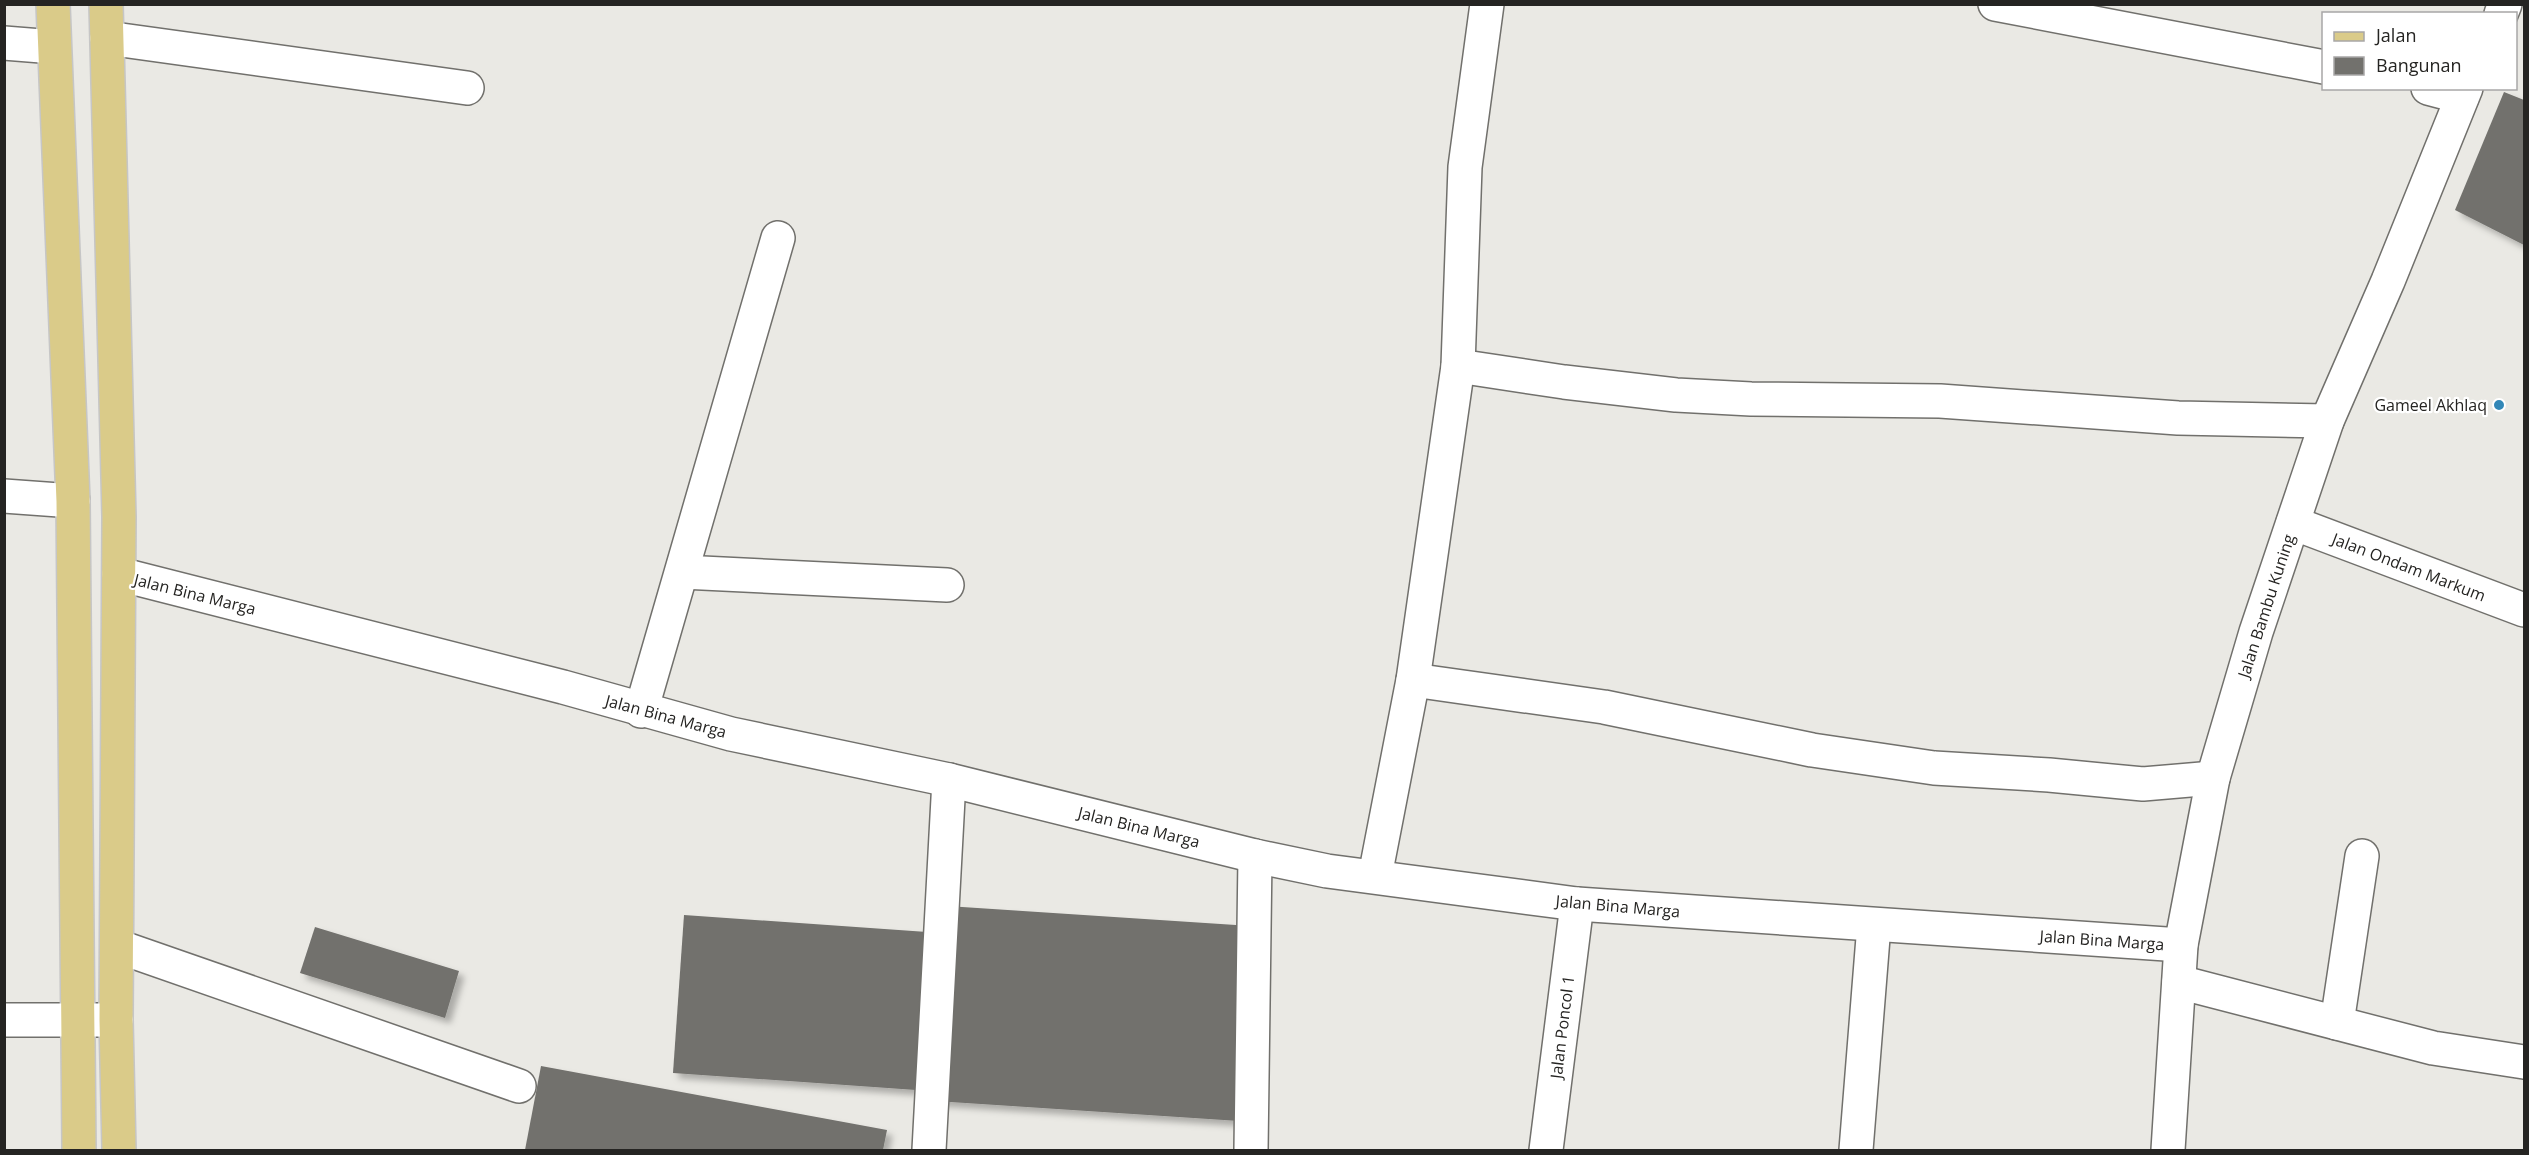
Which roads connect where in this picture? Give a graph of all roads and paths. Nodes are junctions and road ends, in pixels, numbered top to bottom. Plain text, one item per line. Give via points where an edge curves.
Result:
1 (52, 4) edge
2 (106, 4) edge
3 (1487, 4) edge
4 (1995, 4) edge
5 (107, 38) junction
6 (4, 43) edge
7 (54, 47) junction
8 (2322, 67) edge
9 (466, 88) dead end
10 (2442, 90) edge
11 (2464, 93) edge
12 (778, 238) dead end
13 (1458, 366) junction
14 (2327, 421) junction
15 (4, 496) edge
16 (73, 501) junction
17 (2293, 523) junction
18 (682, 572) junction
19 (74, 574) junction
20 (119, 574) junction
21 (947, 585) dead end
22 (2524, 610) edge
23 (1413, 680) junction
24 (641, 711) junction
25 (2212, 778) junction
26 (949, 780) junction
27 (1255, 856) junction
28 (2362, 856) dead end
29 (1375, 876) junction
30 (1577, 904) junction
31 (1874, 925) junction
32 (2181, 945) junction
33 (117, 946) junction
34 (2179, 982) junction
35 (4, 1020) edge
36 (77, 1020) junction
37 (116, 1020) junction
38 (2337, 1023) junction
39 (2524, 1062) edge
40 (519, 1086) dead end
41 (79, 1150) edge
42 (119, 1150) edge
43 (929, 1150) edge
44 (1251, 1150) edge
45 (1546, 1150) edge
46 (1856, 1150) edge
47 (2168, 1150) edge

1 - 7 main road
2 - 5 main road
3 - 13 street via 1465,167
4 - 8 street
5 - 9 street
5 - 20 main road
6 - 7 street
7 - 16 main road
10 - 11 street
11 - 14 street, Jalan Bambu Kuning
12 - 18 street
13 - 14 street via 1676,395 1940,401 2178,418
13 - 23 street
14 - 17 street, Jalan Bambu Kuning
15 - 16 street
16 - 19 main road
17 - 22 street, Jalan Ondam Markum
17 - 25 street, Jalan Bambu Kuning
18 - 21 street
18 - 24 street
19 - 20 main road
19 - 36 main road
20 - 24 street, Jalan Bina Marga via 552,684
20 - 33 main road
23 - 25 street via 1604,707 1812,750 1934,768 2143,784
23 - 29 street
24 - 26 street, Jalan Bina Marga
25 - 32 street, Jalan Bambu Kuning
26 - 27 street, Jalan Bina Marga
26 - 43 street
27 - 29 street, Jalan Bina Marga
27 - 44 street
28 - 38 street
29 - 30 street, Jalan Bina Marga
30 - 31 street, Jalan Bina Marga
30 - 45 street, Jalan Poncol 1
31 - 32 street, Jalan Bina Marga
31 - 46 street
32 - 34 street, Jalan Bambu Kuning
33 - 37 main road
33 - 40 street
34 - 38 street
34 - 47 street, Jalan Bambu Kuning
35 - 36 street
36 - 37 street
36 - 41 main road
37 - 42 main road
38 - 39 street via 2433,1048

